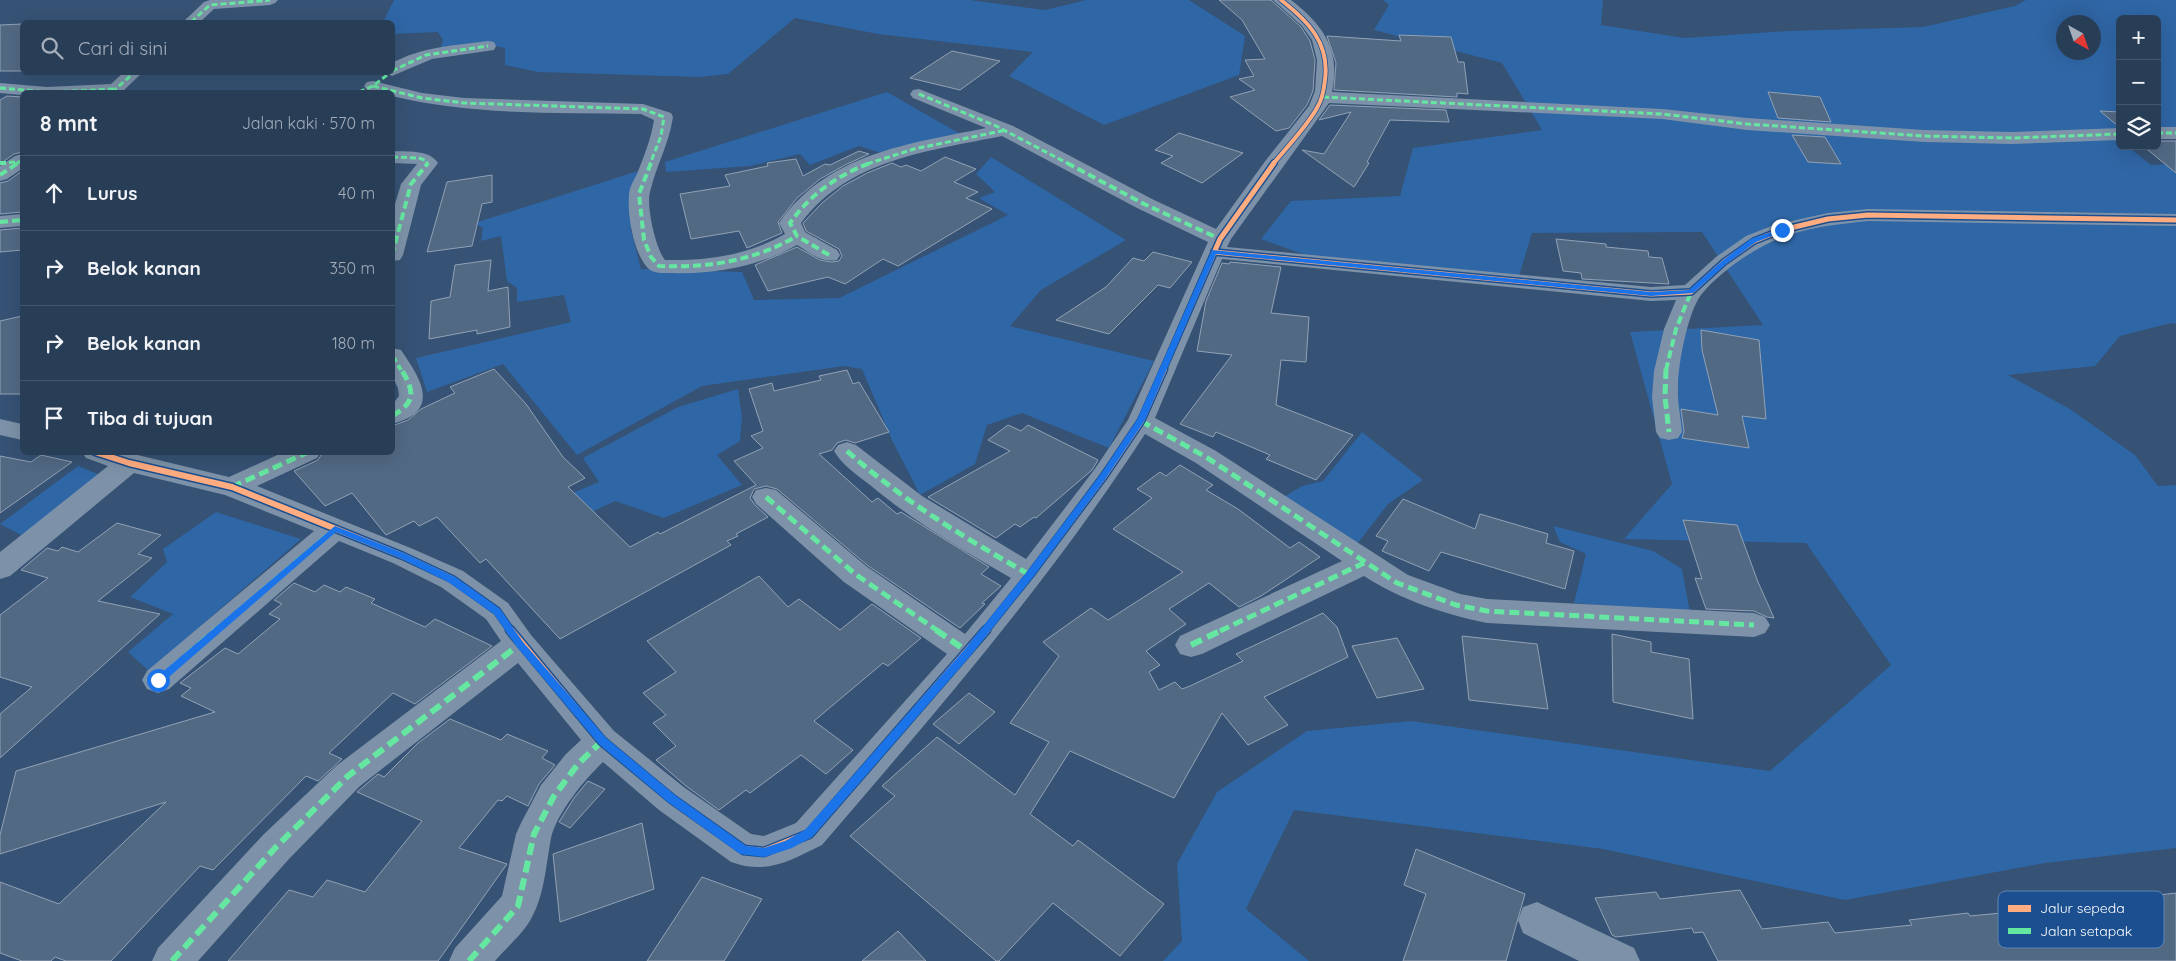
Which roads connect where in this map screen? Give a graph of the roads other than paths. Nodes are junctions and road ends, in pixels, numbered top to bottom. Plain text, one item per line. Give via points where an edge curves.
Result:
1 (270, 0) edge
2 (1281, 0) edge
3 (193, 20) edge
4 (488, 46) dead end
5 (395, 70) edge
6 (132, 75) edge
7 (387, 75) edge
8 (0, 88) edge
9 (366, 89) edge
10 (28, 90) edge
11 (115, 90) edge
12 (395, 94) edge
13 (919, 94) dead end
14 (1323, 97) junction
15 (1006, 130) junction
16 (2161, 133) edge
17 (2176, 133) edge
18 (2116, 134) edge
19 (395, 157) edge
20 (14, 162) edge
21 (0, 175) edge
22 (20, 220) edge
23 (2176, 220) edge
24 (0, 222) edge
25 (797, 236) junction
26 (395, 244) edge
27 (1217, 245) junction
28 (829, 255) dead end
29 (1691, 292) junction
30 (395, 360) edge
31 (395, 414) edge
32 (1141, 420) junction
33 (0, 427) edge
34 (20, 432) edge
35 (1669, 432) dead end
36 (847, 451) dead end
37 (104, 455) edge
38 (301, 455) edge
39 (129, 464) junction
40 (232, 487) junction
41 (766, 497) dead end
42 (335, 529) junction
43 (1364, 563) junction
44 (0, 568) edge
45 (1030, 575) junction
46 (1754, 625) dead end
47 (520, 644) junction
48 (1191, 645) dead end
49 (968, 652) junction
50 (158, 680) dead end
51 (602, 741) junction
52 (1538, 920) dead end
53 (172, 961) edge
54 (469, 961) edge
55 (1620, 961) edge

1 - 3 street via 210,5
2 - 14 street via 1305,18 1324,50
4 - 5 street via 425,54
6 - 11 street
7 - 9 street
8 - 10 street
12 - 25 street via 456,102 643,109 664,117 661,136 639,194 644,240 659,266 684,268 744,259 783,246
13 - 15 street
14 - 18 street via 1662,114 1747,124 1924,136 2012,138
14 - 27 street
15 - 25 street via 890,156 827,184 790,223
15 - 27 street
16 - 17 street
19 - 26 street via 419,158 428,163 411,184
20 - 21 street
22 - 24 street
23 - 29 street via 1868,215 1828,219 1782,230 1754,241 1724,262
25 - 28 street
27 - 29 street via 1651,294
27 - 32 street
29 - 35 street via 1680,312 1670,353 1665,395
30 - 31 street via 413,393 407,408
32 - 43 street via 1206,457
32 - 45 street via 1104,476
33 - 34 street
36 - 45 street via 866,469 954,532
37 - 39 street
38 - 40 street
39 - 40 street
39 - 44 street
40 - 42 street
41 - 49 street via 855,574
42 - 47 street via 452,579 497,612
42 - 50 street
43 - 46 street via 1404,586 1456,605 1487,611
43 - 48 street
45 - 49 street
47 - 51 street
47 - 53 street via 348,776 276,847
49 - 51 street via 809,834 764,852 744,850 672,799
51 - 54 street via 578,764 554,796 534,834 518,906
52 - 55 street

